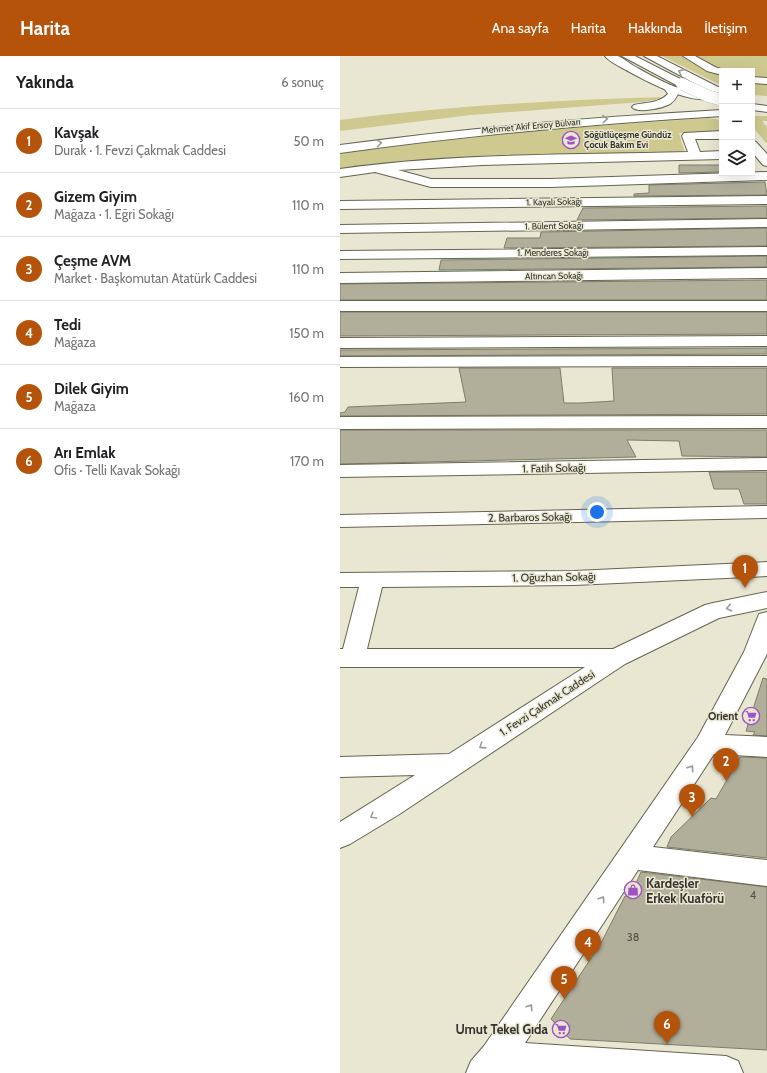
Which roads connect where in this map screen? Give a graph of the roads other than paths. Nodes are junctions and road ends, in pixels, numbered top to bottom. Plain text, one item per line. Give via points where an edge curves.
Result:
1 (610, 56) edge
2 (627, 56) edge
3 (649, 56) edge
4 (688, 56) edge
5 (719, 71) edge
6 (755, 80) edge
7 (767, 81) edge
8 (670, 88) junction
9 (717, 90) edge
10 (719, 101) edge
11 (755, 101) edge
12 (767, 101) edge
13 (719, 102) edge
14 (755, 107) edge
15 (630, 108) junction
16 (767, 110) edge
17 (755, 112) edge
18 (719, 113) edge
19 (708, 114) junction
20 (719, 117) edge
21 (719, 135) edge
22 (340, 139) edge
23 (340, 149) edge
24 (755, 149) edge
25 (695, 155) junction
26 (719, 155) edge
27 (762, 157) edge
28 (375, 168) junction
29 (340, 173) edge
30 (767, 176) edge
31 (767, 200) edge
32 (340, 205) edge
33 (767, 223) edge
34 (340, 229) edge
35 (767, 251) edge
36 (340, 255) edge
37 (767, 273) edge
38 (340, 278) edge
39 (340, 306) edge
40 (767, 306) edge
41 (767, 341) edge
42 (340, 342) edge
43 (767, 361) edge
44 (340, 362) edge
45 (767, 422) edge
46 (340, 423) edge
47 (767, 464) edge
48 (340, 471) edge
49 (767, 512) edge
50 (340, 521) edge
51 (767, 569) edge
52 (340, 580) edge
53 (372, 580) junction
54 (767, 600) edge
55 (767, 620) edge
56 (761, 651) edge
57 (347, 658) edge
58 (616, 658) junction
59 (707, 744) junction
60 (767, 747) edge
61 (454, 764) junction
62 (340, 767) edge
63 (340, 836) edge
64 (630, 857) junction
65 (767, 873) edge
66 (490, 1066) edge
67 (726, 1073) edge

1 - 8 street
2 - 10 street, bridge
9 -> 3 street
4 - 5 street
6 - 7 street
8 - 9 street via 699,96
8 - 15 street via 673,94 667,100
11 - 12 street
13 - 15 street, Mehmet Akif Ersoy Bulvarı
14 - 16 street
15 - 22 street, Mehmet Akif Ersoy Bulvarı via 508,119
16 - 17 street
18 - 19 street, Mehmet Akif Ersoy Bulvarı
19 - 20 street
23 -> 19 street, Mehmet Akif Ersoy Bulvarı via 508,128 617,118
21 - 25 street via 688,136
24 - 27 street
25 - 26 street
25 - 28 street via 482,161
28 - 29 street
28 - 30 street via 431,183 550,183
31 - 32 street, 1. Kayalı Sokağı
33 - 34 street, 1. Bülent Sokağı
35 - 36 street, 1. Menderes Sokağı
37 - 38 street, Altıncan Sokağı
39 - 40 street
41 - 42 street
43 - 44 street
45 - 46 street
47 - 48 street, 1. Fatih Sokağı
49 - 50 street, 2. Barbaros Sokağı
51 - 53 street, 1. Oğuzhan Sokağı via 574,578
52 - 53 street, 1. Oğuzhan Sokağı
53 - 57 street
54 -> 58 street, 1. Fevzi Çakmak Caddesi via 713,611
55 - 56 street
56 - 59 street
57 - 58 street
58 -> 61 street, 1. Fevzi Çakmak Caddesi
59 - 60 street
64 -> 59 street
61 - 62 street
61 -> 63 street, 1. Fevzi Çakmak Caddesi
64 - 65 street
66 -> 64 street
66 - 67 street

